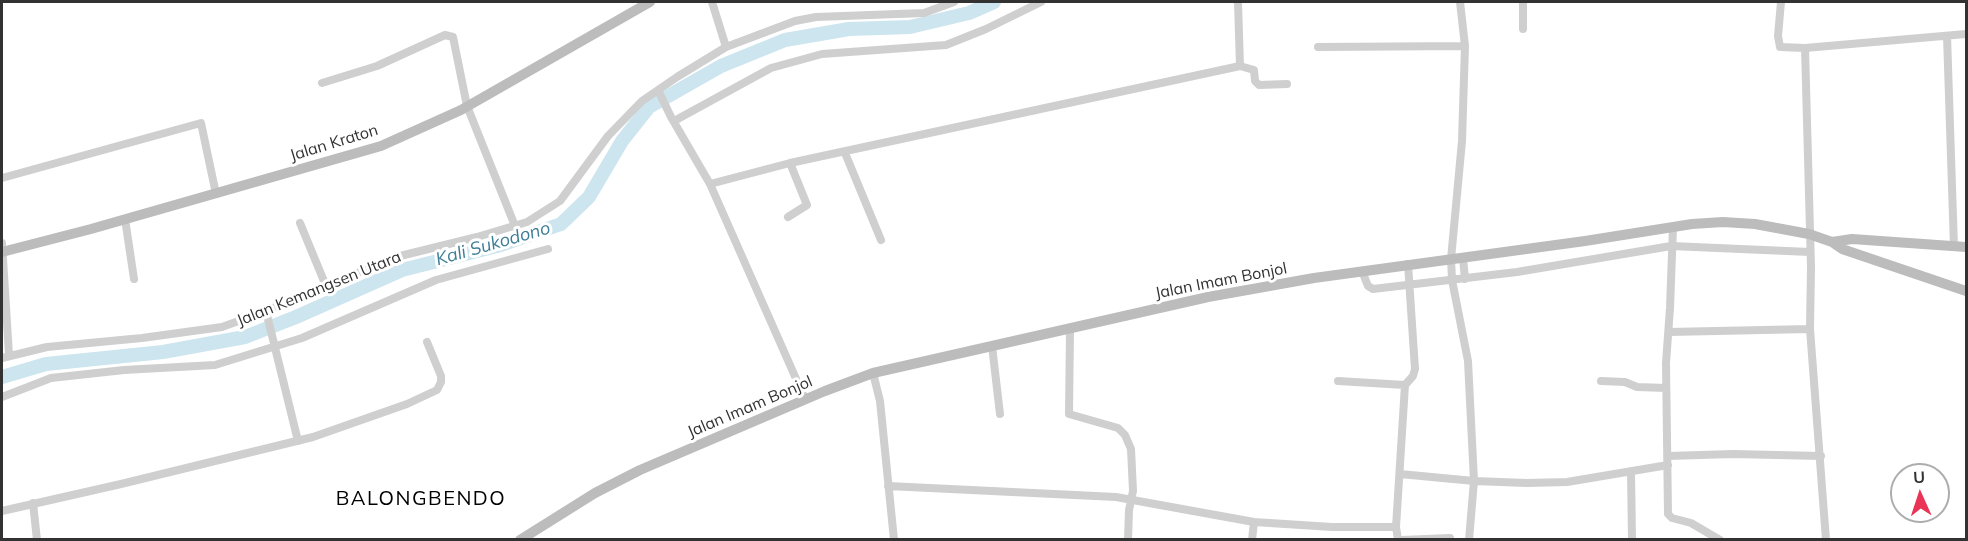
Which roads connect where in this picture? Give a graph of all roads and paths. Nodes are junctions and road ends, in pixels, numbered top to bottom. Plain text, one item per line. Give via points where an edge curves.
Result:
1 (650, 2) edge
2 (711, 2) edge
3 (954, 2) edge
4 (1041, 2) edge
5 (1238, 2) edge
6 (1460, 2) edge
7 (1522, 2) edge
8 (1781, 2) edge
9 (1523, 29) dead end
10 (1966, 34) edge
11 (1947, 36) junction
12 (1465, 46) junction
13 (726, 47) junction
14 (1318, 47) dead end
15 (1805, 48) junction
16 (1240, 66) junction
17 (322, 83) dead end
18 (1287, 84) dead end
19 (660, 93) junction
20 (468, 106) junction
21 (672, 119) junction
22 (845, 153) junction
23 (790, 163) junction
24 (2, 178) edge
25 (710, 184) junction
26 (216, 194) junction
27 (788, 217) dead end
28 (125, 219) junction
29 (300, 223) dead end
30 (515, 226) junction
31 (1673, 227) junction
32 (1809, 234) junction
33 (880, 240) dead end
34 (1832, 242) junction
35 (1671, 246) junction
36 (1954, 247) junction
37 (1966, 247) edge
38 (2, 249) edge
39 (548, 249) dead end
40 (1810, 252) junction
41 (1463, 258) junction
42 (1451, 259) junction
43 (1408, 264) junction
44 (1362, 271) junction
45 (134, 279) dead end
46 (1465, 279) junction
47 (1452, 280) junction
48 (1409, 285) junction
49 (326, 286) junction
50 (1966, 291) edge
51 (267, 314) junction
52 (1070, 329) junction
53 (1810, 329) junction
54 (1669, 332) junction
55 (275, 342) junction
56 (427, 342) dead end
57 (992, 346) junction
58 (5, 357) edge
59 (873, 373) junction
60 (1338, 381) dead end
61 (1601, 381) dead end
62 (1406, 385) junction
63 (1666, 388) junction
64 (2, 397) edge
65 (805, 399) junction
66 (1000, 414) dead end
67 (298, 441) junction
68 (1668, 456) junction
69 (1821, 456) junction
70 (1668, 465) junction
71 (1631, 472) junction
72 (1400, 474) junction
73 (1474, 481) junction
74 (888, 486) junction
75 (1130, 498) junction
76 (33, 503) junction
77 (2, 511) edge
78 (1254, 522) junction
79 (1396, 527) junction
80 (1450, 538) dead end
81 (37, 540) edge
82 (520, 540) edge
83 (894, 540) edge
84 (1128, 540) edge
85 (1252, 540) edge
86 (1399, 540) edge
87 (1469, 540) edge
88 (1632, 540) edge
89 (1720, 540) edge
90 (1826, 540) edge

1 - 20 main road, Jalan Kraton
2 - 13 street
3 - 13 street, Jalan Kemangsen Utara via 910,14 826,16 795,21
4 - 21 street via 951,44 822,54 771,68
5 - 16 street
6 - 12 street
7 - 9 street
8 - 15 street via 1778,47
10 - 11 street
11 - 15 street
11 - 36 street
12 - 14 street
12 - 42 street via 1462,141
13 - 19 street, Jalan Kemangsen Utara
15 - 32 street
16 - 18 street via 1254,70 1259,85
16 - 22 street
17 - 20 street via 377,66 448,35 453,38
19 - 21 street
19 - 30 street, Jalan Kemangsen Utara via 630,111 557,204
20 - 26 main road, Jalan Kraton via 381,146
20 - 30 street
21 - 25 street
22 - 23 street
22 - 33 street
23 - 25 street
23 - 27 street via 807,206
24 - 26 street via 201,123
25 - 65 street
26 - 28 main road, Jalan Kraton
28 - 38 main road, Jalan Kraton
28 - 45 street
29 - 49 street
30 - 49 street, Jalan Kemangsen Utara via 396,257
31 - 32 main road, Jalan Imam Bonjol via 1723,222
31 - 35 street
31 - 41 main road, Jalan Imam Bonjol
32 - 34 main road, Jalan Imam Bonjol
32 - 40 street
34 - 36 main road, Jalan Imam Bonjol via 1852,239
34 - 50 main road via 1842,249
35 - 40 street
35 - 46 street
35 - 54 street
36 - 37 main road, Jalan Imam Bonjol
38 - 58 street
39 - 55 street via 436,280 287,344
40 - 53 street
41 - 42 main road, Jalan Imam Bonjol
41 - 46 street
42 - 43 main road, Jalan Imam Bonjol
42 - 47 street
43 - 44 main road, Jalan Imam Bonjol
43 - 48 street
44 - 48 street via 1373,290
44 - 52 main road, Jalan Imam Bonjol via 1208,297
46 - 47 street
47 - 48 street
47 - 73 street via 1468,362
48 - 62 street via 1415,369
49 - 51 street, Jalan Kemangsen Utara
51 - 55 street
51 - 58 street, Jalan Kemangsen Utara via 206,330 46,347
52 - 57 main road, Jalan Imam Bonjol
52 - 75 street via 1068,414 1114,427 1125,435 1133,470
53 - 54 street
53 - 69 street
54 - 63 street
55 - 64 street via 208,366 51,378
55 - 67 street
56 - 67 street via 441,375 437,390
57 - 59 main road, Jalan Imam Bonjol
57 - 66 street
59 - 65 main road, Jalan Imam Bonjol
59 - 74 street via 880,400
60 - 62 street
61 - 63 street
62 - 72 street
63 - 68 street
65 - 82 main road, Jalan Imam Bonjol via 640,470
67 - 76 street
68 - 69 street
68 - 70 street
69 - 90 street
70 - 71 street
70 - 89 street via 1669,516 1691,523
71 - 73 street via 1567,482
71 - 88 street
72 - 73 street
72 - 79 street
73 - 87 street
74 - 75 street
74 - 83 street
75 - 78 street
75 - 84 street
76 - 77 street
76 - 81 street
78 - 79 street
78 - 85 street
79 - 86 street
80 - 86 street

